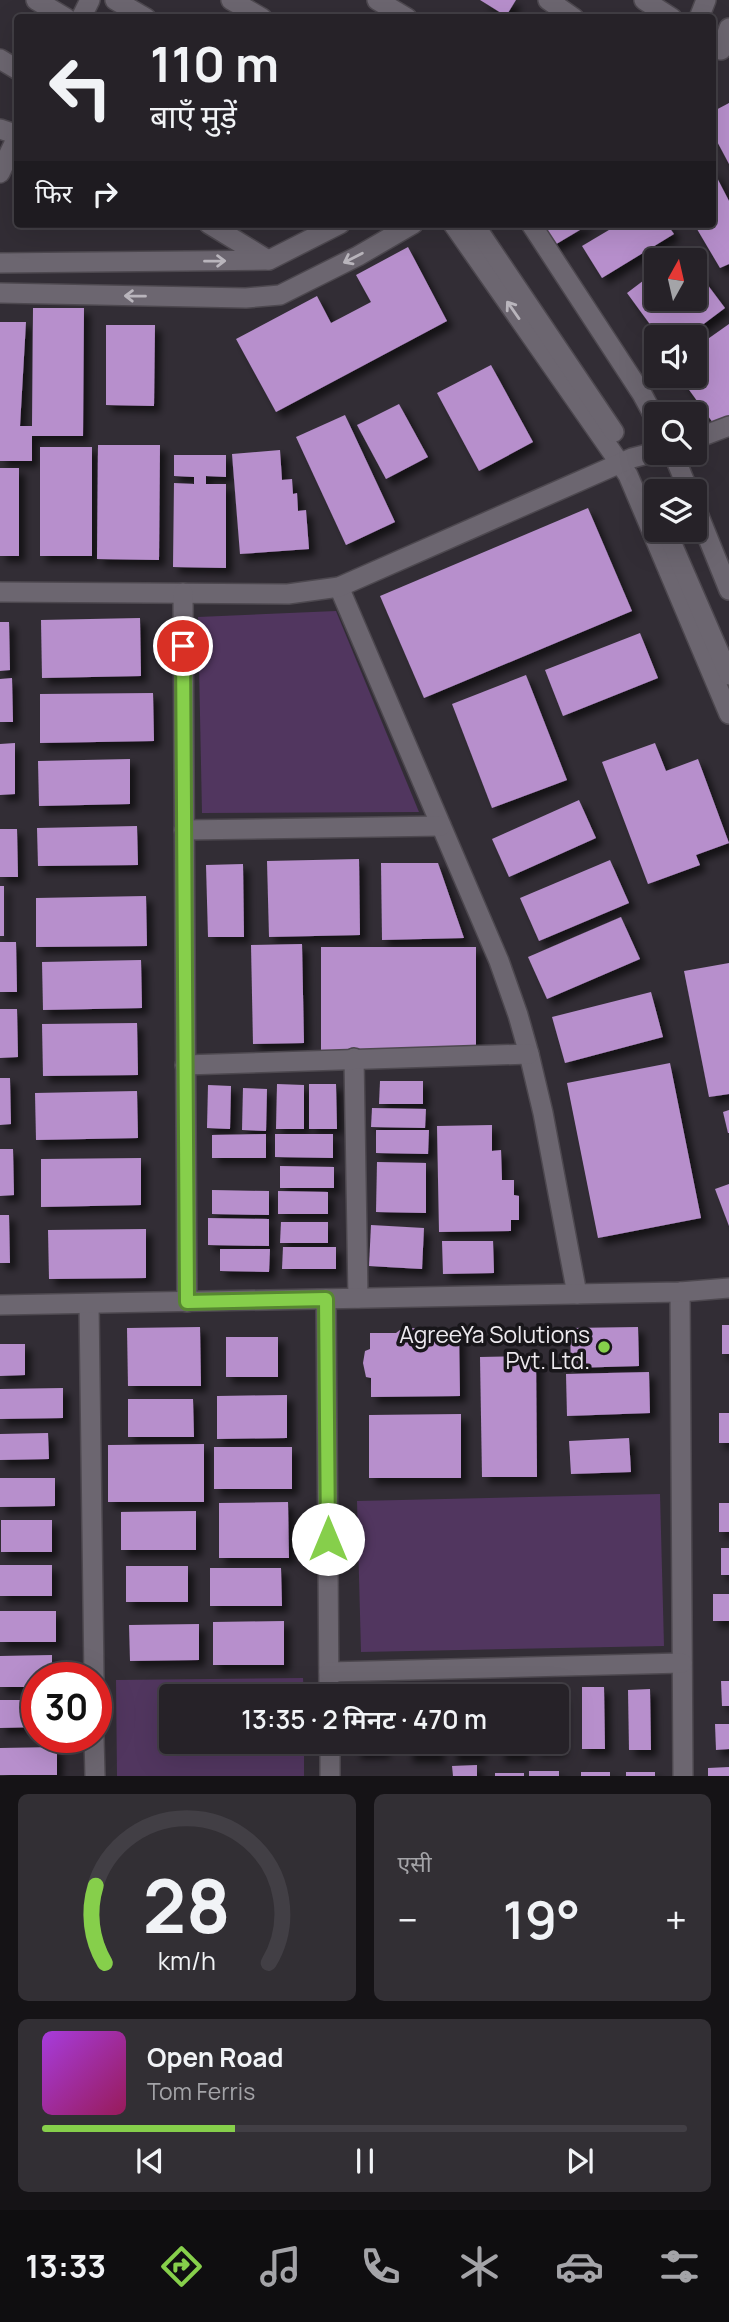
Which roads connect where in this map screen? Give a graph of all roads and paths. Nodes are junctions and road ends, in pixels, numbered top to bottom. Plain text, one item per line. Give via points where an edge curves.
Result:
1 (36, 0) edge
2 (115, 0) edge
3 (231, 0) edge
4 (377, 0) edge
5 (548, 0) edge
6 (644, 0) edge
7 (59, 14) edge
8 (139, 14) edge
9 (255, 14) edge
10 (400, 14) edge
11 (569, 14) edge
12 (666, 14) edge
13 (729, 28) edge
14 (721, 51) edge
15 (14, 143) edge
16 (0, 173) edge
17 (216, 228) edge
18 (332, 228) edge
19 (406, 228) edge
20 (456, 228) edge
21 (477, 228) edge
22 (534, 228) edge
23 (269, 260) junction
24 (0, 263) edge
25 (0, 293) edge
26 (646, 402) edge
27 (729, 426) edge
28 (707, 434) edge
29 (644, 456) edge
30 (626, 461) junction
31 (644, 489) edge
32 (707, 536) edge
33 (671, 542) edge
34 (339, 587) junction
35 (729, 590) edge
36 (0, 592) edge
37 (183, 593) junction
38 (729, 675) edge
39 (729, 713) edge
40 (441, 826) junction
41 (184, 830) junction
42 (530, 1054) junction
43 (354, 1058) junction
44 (186, 1065) junction
45 (729, 1288) edge
46 (680, 1292) junction
47 (577, 1294) junction
48 (358, 1298) junction
49 (326, 1299) junction
50 (187, 1302) junction
51 (89, 1304) junction
52 (0, 1305) edge
53 (94, 1662) edge
54 (682, 1663) junction
55 (329, 1672) junction
56 (329, 1684) edge
57 (94, 1753) edge
58 (330, 1754) edge
59 (95, 1776) edge
60 (330, 1776) edge
61 (683, 1776) edge

1 - 7 street
2 - 8 street
3 - 9 street
4 - 10 street
5 - 11 street
6 - 12 street
13 - 14 street
15 - 16 street
17 - 23 street
18 - 23 street
19 -> 25 street via 280,295
30 -> 20 street
21 - 30 street
22 - 26 street
24 -> 23 street
27 - 28 street
29 - 30 street
30 - 31 street
30 - 34 street
30 - 39 street via 633,488
32 - 35 street
33 - 38 street
34 - 37 street via 288,594
34 - 40 street
36 - 37 street
37 - 41 street
40 - 41 street
40 - 42 street via 499,961
41 - 44 street
42 - 43 street
42 - 47 street
43 - 44 street
43 - 48 street
44 - 50 street
45 - 46 street
46 - 47 street
46 - 54 street
47 - 48 street
48 - 49 street
49 - 50 street
49 - 55 street
50 - 51 street
51 - 52 street
51 - 53 street
54 - 55 street
54 - 61 street
55 - 56 street
57 - 59 street
58 - 60 street

